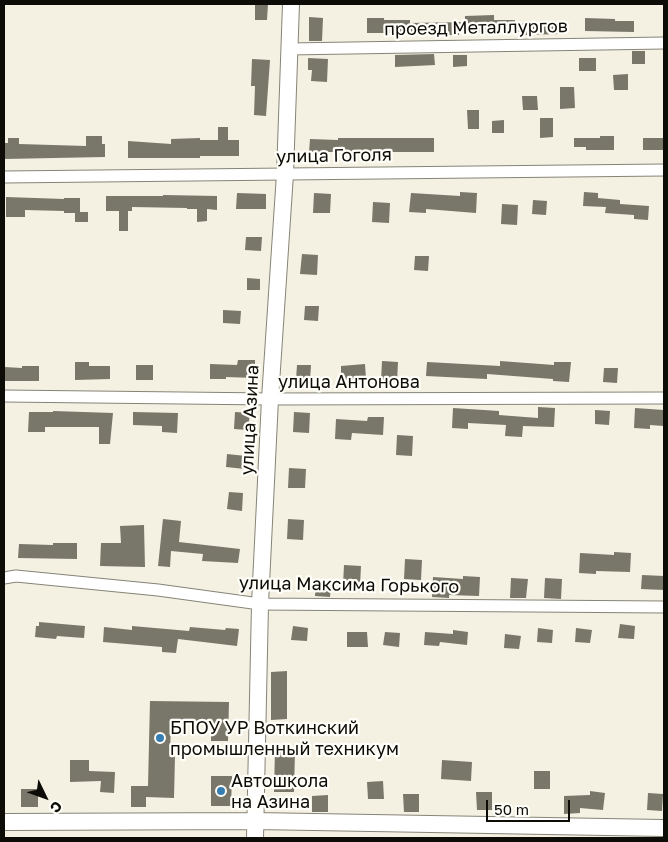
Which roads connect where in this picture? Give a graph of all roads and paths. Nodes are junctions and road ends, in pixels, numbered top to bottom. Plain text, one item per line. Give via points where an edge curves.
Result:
1 (291, 4) edge
2 (664, 43) edge
3 (288, 49) junction
4 (664, 170) edge
5 (285, 174) junction
6 (4, 177) edge
7 (4, 396) edge
8 (664, 398) edge
9 (270, 399) junction
10 (4, 578) edge
11 (260, 604) junction
12 (664, 607) edge
13 (255, 821) junction
14 (4, 822) edge
15 (664, 828) edge
16 (255, 838) edge

1 - 3 main road, улица Азина
2 - 3 street, проезд Металлургов
3 - 5 main road, улица Азина
4 - 5 street, улица Гоголя
5 - 6 street, улица Гоголя
5 - 9 main road, улица Азина
7 - 9 street, улица Антонова
8 - 9 street, улица Антонова
9 - 11 main road, улица Азина
10 - 11 street, улица Максима Горького via 16,576
11 - 12 street, улица Максима Горького
11 - 13 main road, улица Азина
13 - 14 main road
13 - 15 main road
13 - 16 main road, улица Азина

